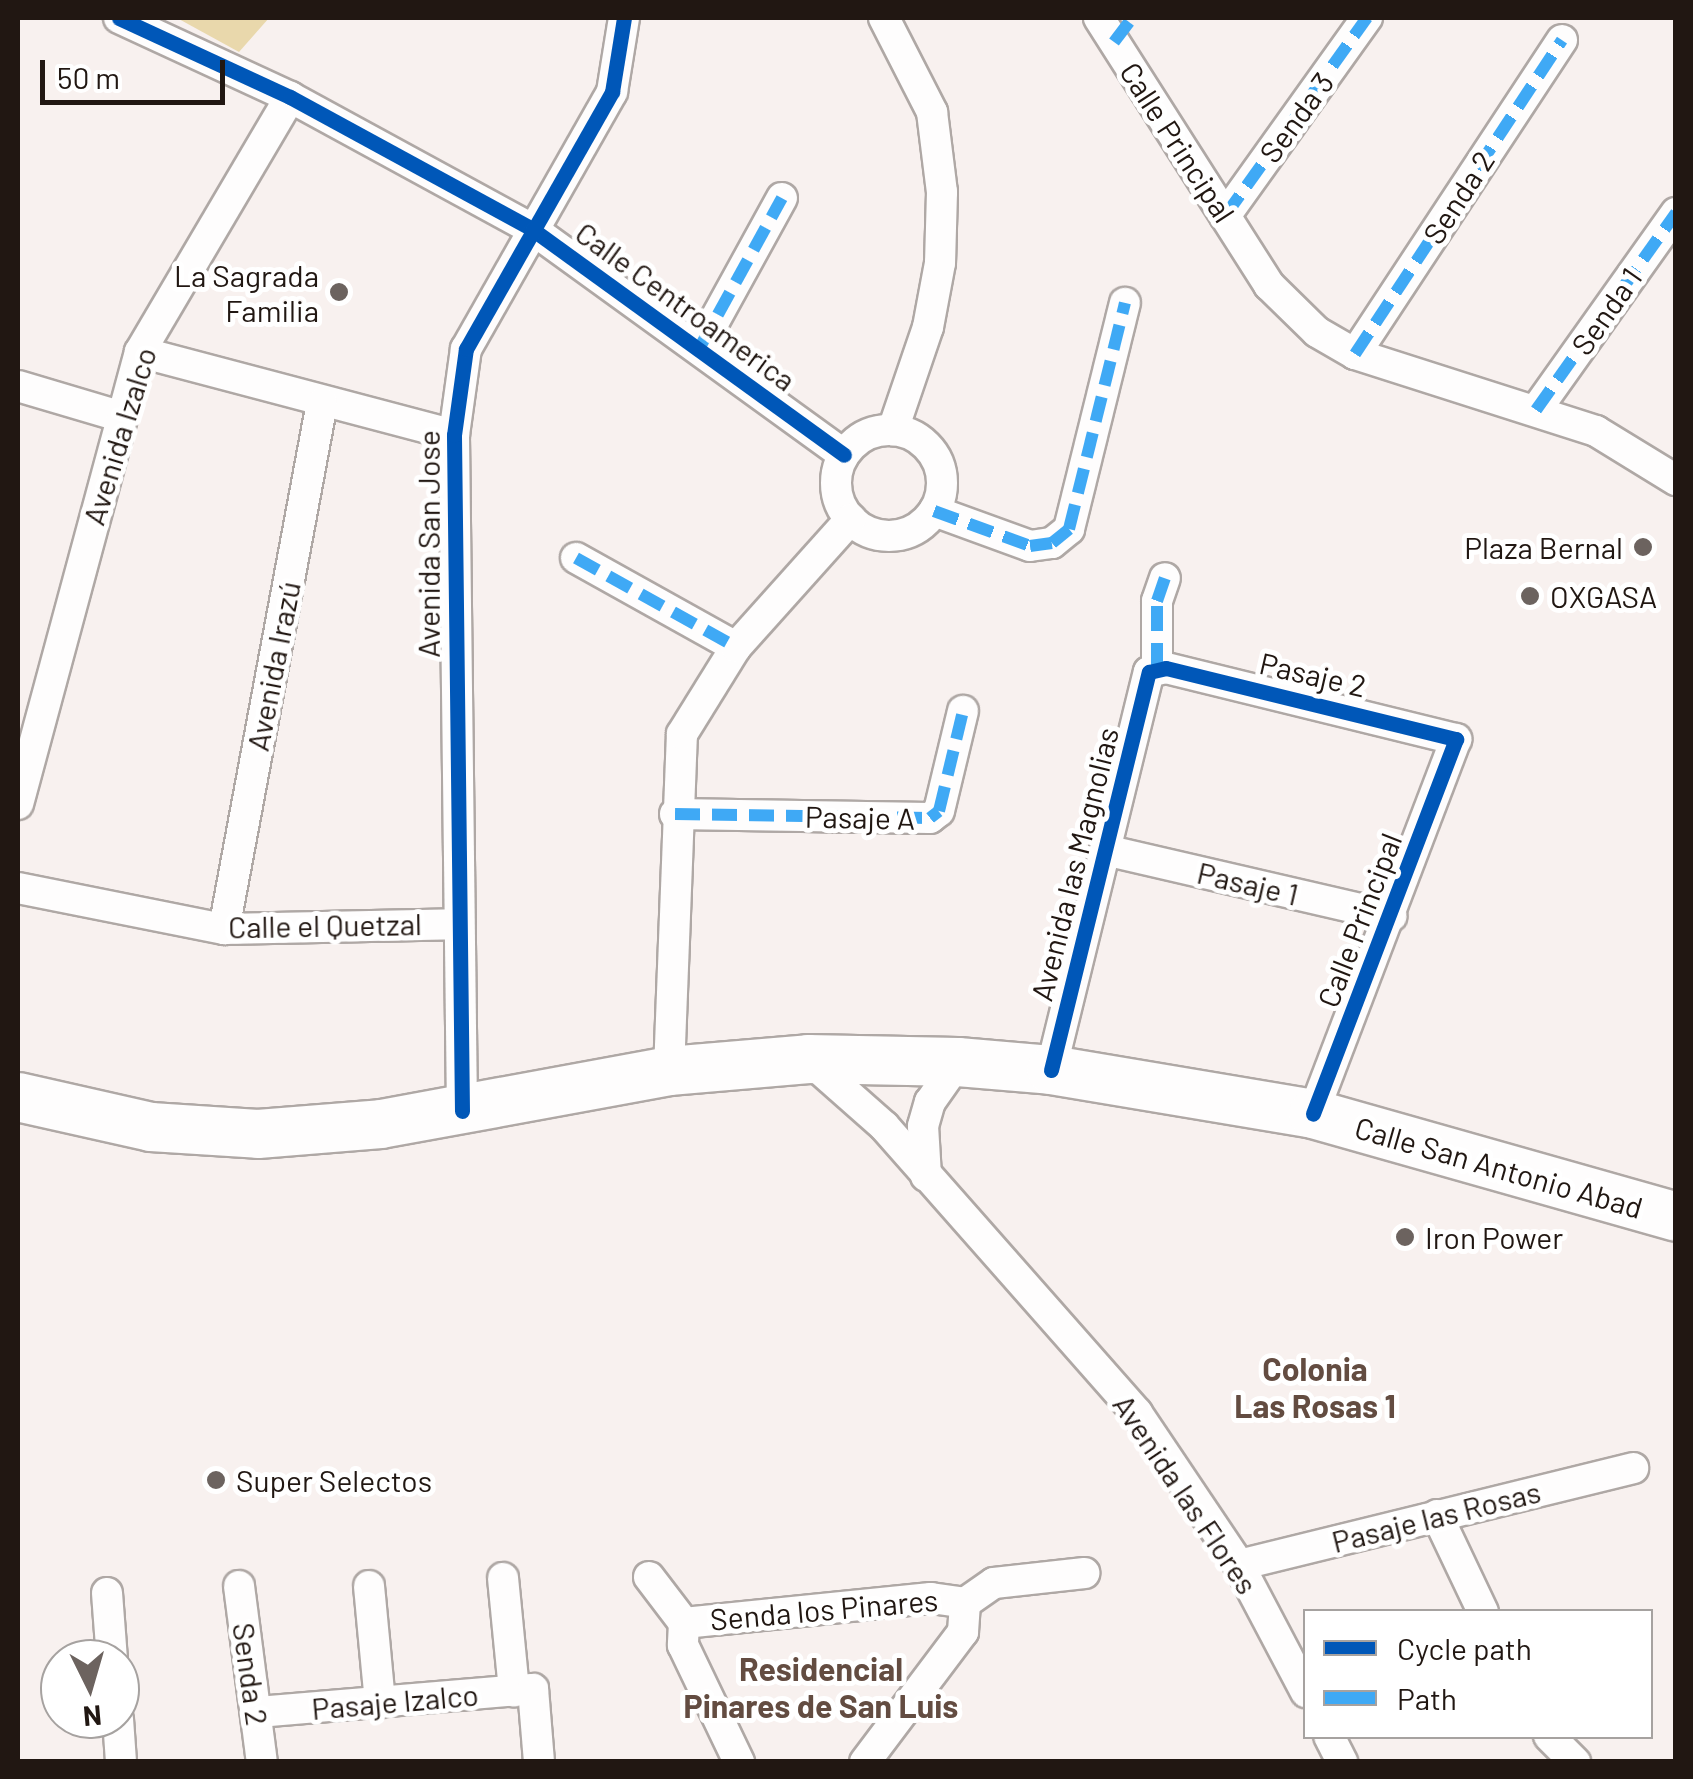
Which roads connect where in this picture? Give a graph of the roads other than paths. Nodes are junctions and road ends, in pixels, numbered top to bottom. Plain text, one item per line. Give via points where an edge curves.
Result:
1 (119, 18) edge
2 (884, 18) edge
3 (1367, 18) edge
4 (620, 19) edge
5 (1115, 26) edge
6 (1562, 40) dead end
7 (290, 97) junction
8 (782, 198) dead end
9 (1676, 212) edge
10 (1225, 216) junction
11 (532, 230) junction
12 (1124, 302) dead end
13 (700, 347) junction
14 (140, 352) junction
15 (1355, 354) junction
16 (18, 386) edge
17 (322, 403) junction
18 (1536, 410) junction
19 (119, 416) junction
20 (893, 430) junction
21 (454, 436) junction
22 (844, 456) junction
23 (1676, 480) edge
24 (934, 511) junction
25 (850, 519) junction
26 (576, 558) dead end
27 (1165, 578) dead end
28 (736, 647) junction
29 (1153, 670) junction
30 (963, 712) dead end
31 (1456, 745) joint
32 (18, 804) edge
33 (675, 814) junction
34 (1105, 850) junction
35 (18, 888) edge
36 (1391, 916) junction
37 (456, 924) junction
38 (224, 928) junction
39 (808, 1058) junction
40 (958, 1062) junction
41 (1052, 1070) junction
42 (669, 1071) junction
43 (18, 1096) edge
44 (462, 1110) junction
45 (1313, 1114) junction
46 (926, 1176) junction
47 (1676, 1191) edge
48 (1616, 1200) junction
49 (1676, 1218) edge
50 (1633, 1468) dead end
51 (1436, 1516) junction
52 (1238, 1565) junction
53 (1084, 1572) dead end
54 (650, 1577) dead end
55 (503, 1578) dead end
56 (240, 1586) dead end
57 (369, 1586) dead end
58 (107, 1593) dead end
59 (964, 1603) junction
60 (1482, 1609) edge
61 (684, 1623) junction
62 (110, 1639) edge
63 (1303, 1686) edge
64 (523, 1690) junction
65 (380, 1702) junction
66 (258, 1712) junction
67 (1330, 1739) edge
68 (1553, 1739) edge
69 (262, 1762) edge
70 (539, 1762) edge
71 (739, 1762) edge
72 (865, 1762) edge
73 (1342, 1762) edge
74 (1575, 1762) edge

1 - 7 street, Calle Centroamerica
2 - 20 street via 932,112 942,192 940,264 928,327
3 - 10 street, Senda 3
4 - 11 street, Avenida San Jose via 612,92
5 - 10 street, Calle Principal
6 - 15 street, Senda 2
7 - 11 street, Calle Centroamerica
7 - 14 street, Avenida Izalco
8 - 13 street
9 - 18 street, Senda 1
10 - 15 street, Calle Principal via 1285,304
11 - 13 street, Calle Centroamerica
11 - 21 street, Avenida San Jose via 466,349
12 - 24 street via 1069,529 1052,543 1030,546
13 - 22 street, Calle Centroamerica
14 - 17 street
14 - 19 street, Avenida Izalco
15 - 18 street, Calle Principal
16 - 19 street
17 - 21 street
17 - 38 street, Avenida Irazú
18 - 23 street, Calle Principal via 1628,446
19 - 32 street, Avenida Izalco
20 - 22 street via 860,439
20 - 24 street via 917,438 935,455 942,491
21 - 37 street, Avenida San Jose
22 - 25 street via 837,488
24 - 25 street via 900,534 873,533
25 - 28 street
26 - 28 street
27 - 29 street, Avenida las Magnolias
28 - 33 street via 682,734
29 - 31 street, Pasaje 2 via 1453,734
29 - 34 street, Avenida las Magnolias
30 - 33 street, Pasaje A via 939,812 930,818
31 - 36 street, Calle Principal
33 - 42 street
34 - 36 street, Pasaje 1
34 - 41 street, Avenida las Magnolias
35 - 38 street, Calle el Quetzal
36 - 45 street, Calle Principal
37 - 38 street, Calle el Quetzal
37 - 44 street, Avenida San Jose
39 - 40 main road, Calle San Antonio Abad
39 - 42 main road, Calle San Antonio Abad
39 - 46 street, Avenida las Flores via 854,1095
40 - 41 main road, Calle San Antonio Abad
40 - 46 street via 926,1114
41 - 45 main road, Calle San Antonio Abad
42 - 44 main road, Calle San Antonio Abad
43 - 44 main road, Calle San Antonio Abad via 210,1133 304,1132
45 - 48 main road, Calle San Antonio Abad
46 - 52 street, Avenida las Flores via 1137,1414
47 - 48 main road
48 - 49 main road, Calle San Antonio Abad
50 - 51 street, Pasaje las Rosas
51 - 52 street, Pasaje las Rosas
51 - 60 street
52 - 63 street, Avenida las Flores
53 - 59 street, Senda los Pinares via 994,1583
54 - 61 street, Senda los Pinares
55 - 64 street
56 - 66 street, Senda 2 via 247,1675
57 - 65 street
58 - 62 street
59 - 61 street, Senda los Pinares via 931,1598
59 - 72 street, Senda los Pinares via 963,1632
61 - 71 street, Senda los Pinares via 682,1644
64 - 65 street, Pasaje Izalco
64 - 70 street
65 - 66 street, Pasaje Izalco
66 - 69 street, Senda 2
67 - 73 street
68 - 74 street

